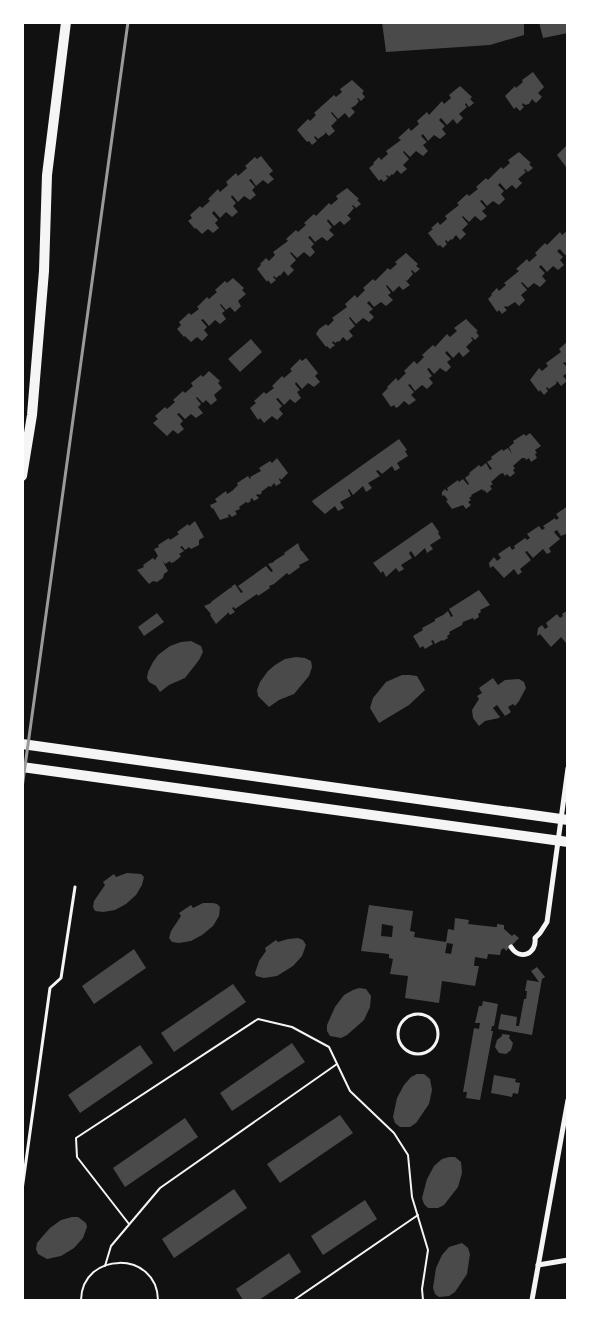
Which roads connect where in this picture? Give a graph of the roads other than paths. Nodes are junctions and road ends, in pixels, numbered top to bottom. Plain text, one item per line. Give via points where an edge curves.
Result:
1 (66, 22) edge
2 (22, 476) edge
3 (22, 744) edge
4 (22, 767) edge
5 (568, 768) edge
6 (568, 820) edge
7 (568, 842) edge
8 (75, 887) dead end
9 (510, 947) dead end
10 (402, 1046) joint
11 (568, 1100) edge
12 (22, 1190) edge
13 (568, 1260) edge
14 (538, 1265) junction
15 (532, 1300) edge

1 - 2 main road via 47,175 32,415
3 - 6 main road
4 - 7 main road
5 - 9 street via 546,922 530,952 518,954
8 - 12 lane via 62,978 50,988
10 - 10 lane via 417,1054 433,1048 438,1038 434,1021 420,1013 404,1020 398,1030
11 - 14 street
13 - 14 street
14 - 15 street

